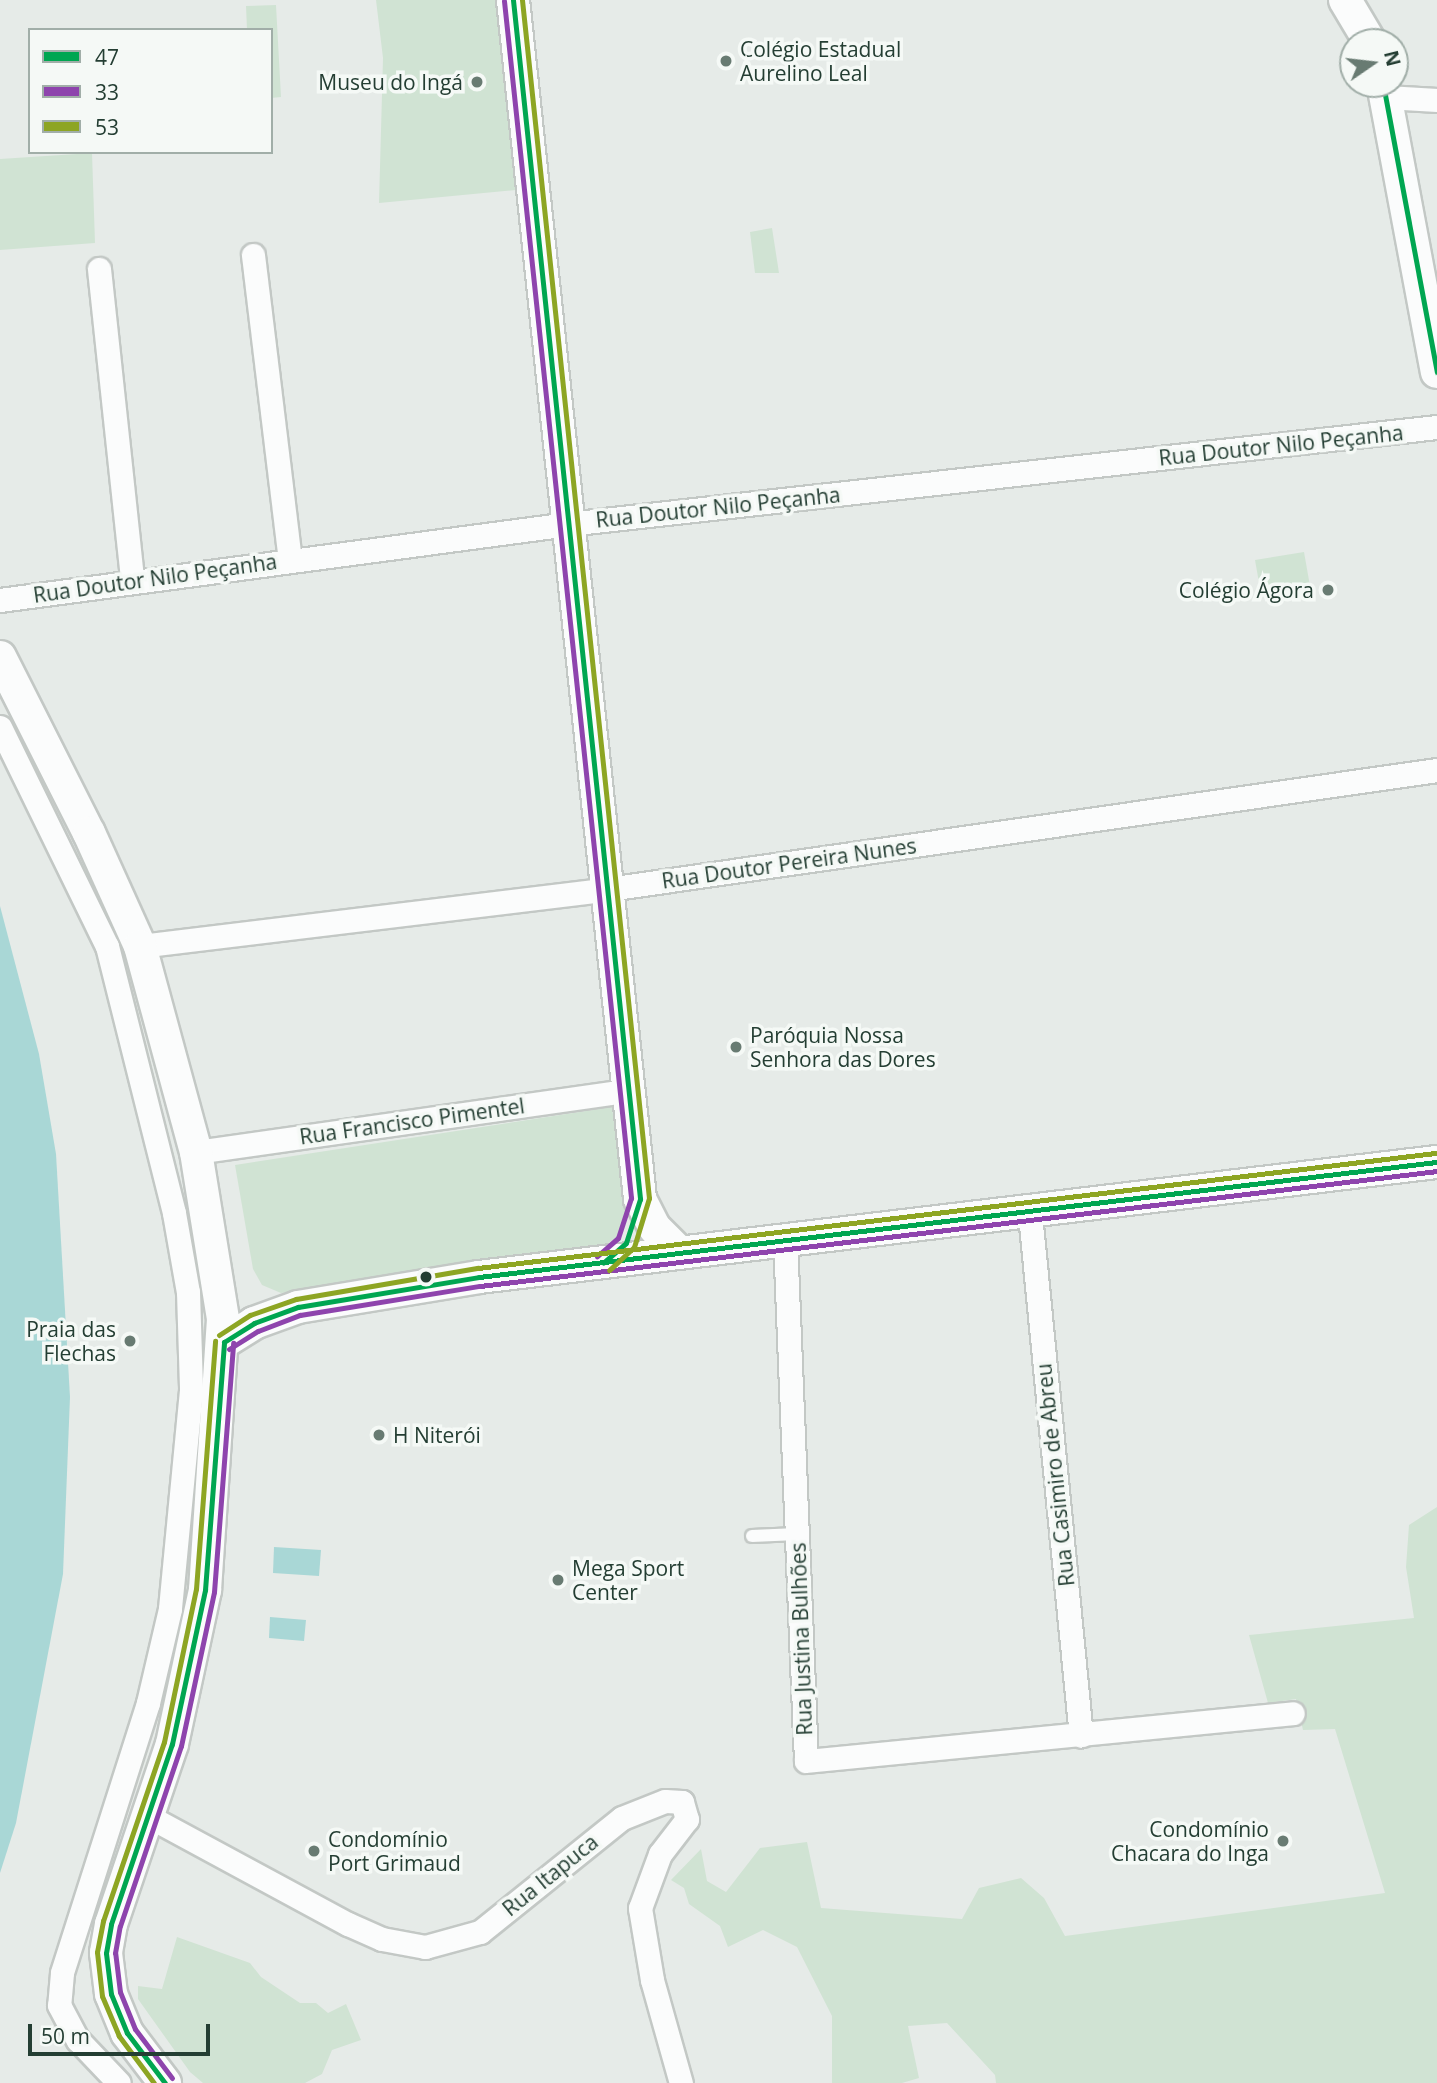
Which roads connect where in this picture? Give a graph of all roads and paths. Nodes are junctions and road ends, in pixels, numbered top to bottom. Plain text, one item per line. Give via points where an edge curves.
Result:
1 (513, 0) edge
2 (1345, 0) edge
3 (1362, 28) edge
4 (1409, 95) edge
5 (1386, 98) edge
6 (1437, 100) edge
7 (253, 254) dead end
8 (99, 269) dead end
9 (1437, 372) edge
10 (1437, 428) edge
11 (568, 524) junction
12 (290, 560) junction
13 (132, 579) junction
14 (0, 600) edge
15 (0, 657) edge
16 (0, 727) edge
17 (1437, 770) edge
18 (608, 889) junction
19 (139, 946) junction
20 (629, 1090) junction
21 (196, 1152) junction
22 (1437, 1162) edge
23 (640, 1199) junction
24 (1030, 1214) junction
25 (785, 1239) junction
26 (678, 1251) junction
27 (603, 1263) junction
28 (224, 1342) junction
29 (797, 1534) junction
30 (752, 1536) dead end
31 (1293, 1713) dead end
32 (1080, 1736) junction
33 (146, 1815) junction
34 (119, 2083) edge
35 (165, 2083) edge
36 (681, 2083) edge

1 - 11 main road
2 - 3 main road
4 - 6 street
5 - 9 main road
7 - 12 street
8 - 13 street
10 - 11 street, Rua Doutor Nilo Peçanha
11 - 12 street, Rua Doutor Nilo Peçanha
11 - 18 main road
12 - 13 street, Rua Doutor Nilo Peçanha
13 - 14 street, Rua Doutor Nilo Peçanha
15 - 19 main road via 89,832
16 - 34 street via 107,946 179,1236 188,1292 191,1390 170,1609 148,1703 62,1973 59,2005 78,2040
17 - 18 street, Rua Doutor Pereira Nunes
18 - 19 street, Rua Doutor Pereira Nunes
18 - 20 main road
19 - 21 main road
20 - 21 street, Rua Francisco Pimentel
20 - 23 main road
21 - 28 main road
22 - 24 main road
23 - 26 main road via 655,1228
23 - 27 main road via 626,1243
24 - 25 main road
24 - 32 street, Rua Casimiro de Abreu
25 - 26 main road
25 - 29 street, Rua Justina Bulhões
26 - 27 main road
27 - 28 main road via 298,1307 254,1323
28 - 33 main road via 205,1590 172,1744
29 - 30 lane
29 - 32 street, Rua Justina Bulhões via 806,1761
31 - 32 street, Rua Justina Bulhões
33 - 35 main road via 106,1953 111,1994 127,2033
33 - 36 street, Rua Itapuca via 348,1924 382,1939 425,1947 480,1932 622,1818 665,1801 682,1802 687,1819 660,1854 640,1908 652,1980

